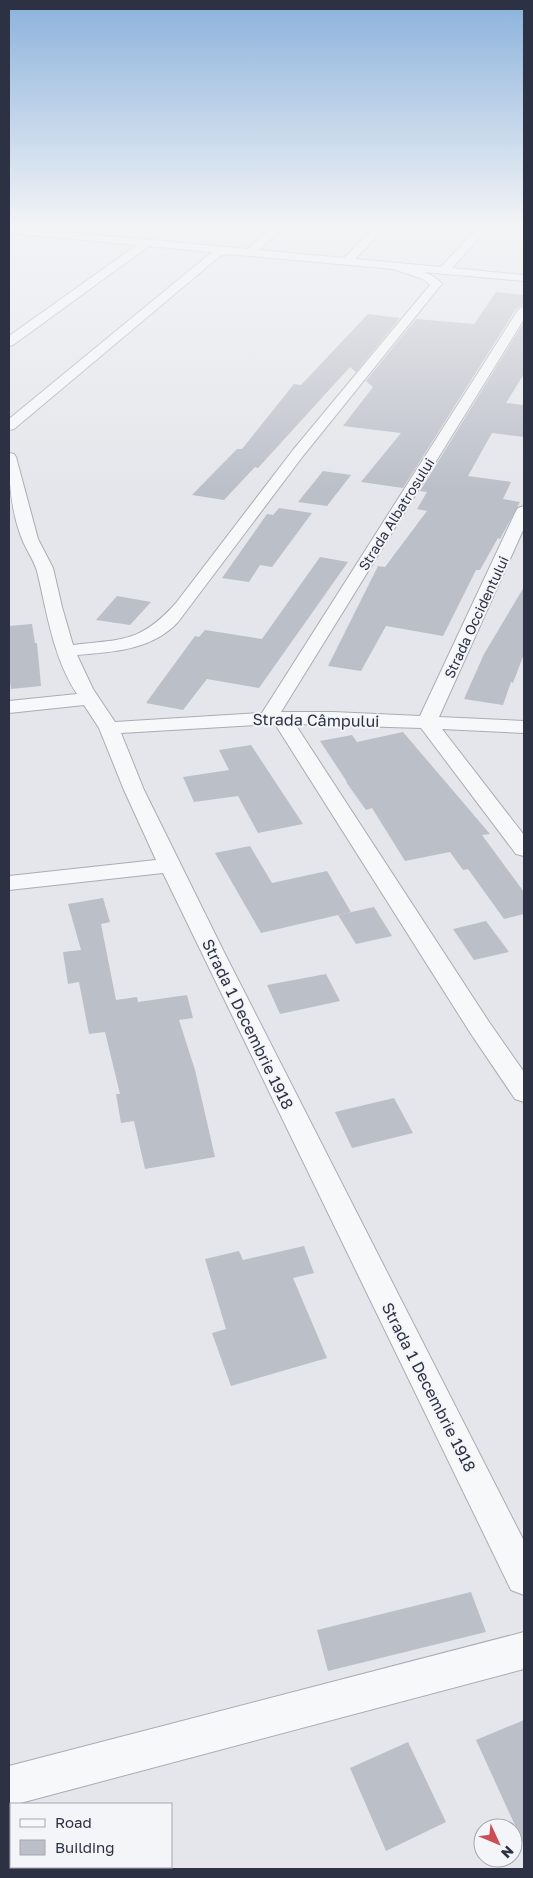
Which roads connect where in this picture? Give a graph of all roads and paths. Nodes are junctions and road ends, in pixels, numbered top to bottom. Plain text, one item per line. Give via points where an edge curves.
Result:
1 (47, 315) edge
2 (141, 315) edge
3 (411, 315) edge
4 (521, 315) edge
5 (9, 342) edge
6 (9, 426) edge
7 (9, 457) edge
8 (524, 511) edge
9 (66, 651) junction
10 (88, 699) junction
11 (9, 706) edge
12 (275, 718) junction
13 (427, 723) junction
14 (524, 727) edge
15 (109, 728) junction
16 (524, 849) edge
17 (170, 865) junction
18 (9, 883) edge
19 (524, 1092) edge
20 (524, 1578) edge
21 (524, 1650) edge
22 (9, 1786) edge

1 - 5 street
2 - 6 street
3 - 9 street via 298,453 164,627 137,640
4 - 12 street, Strada Albatrosului
7 - 9 street, Strada 1 Decembrie 1918 via 22,538 45,568
8 - 13 street, Strada Occidentului
9 - 10 street, Strada 1 Decembrie 1918
10 - 11 street
10 - 15 street, Strada 1 Decembrie 1918
12 - 13 street, Strada Câmpului
12 - 15 street, Strada Câmpului
12 - 19 street
13 - 14 street, Strada Câmpului
13 - 16 street
15 - 17 street, Strada 1 Decembrie 1918
17 - 18 street
17 - 20 street, Strada 1 Decembrie 1918
21 - 22 street

